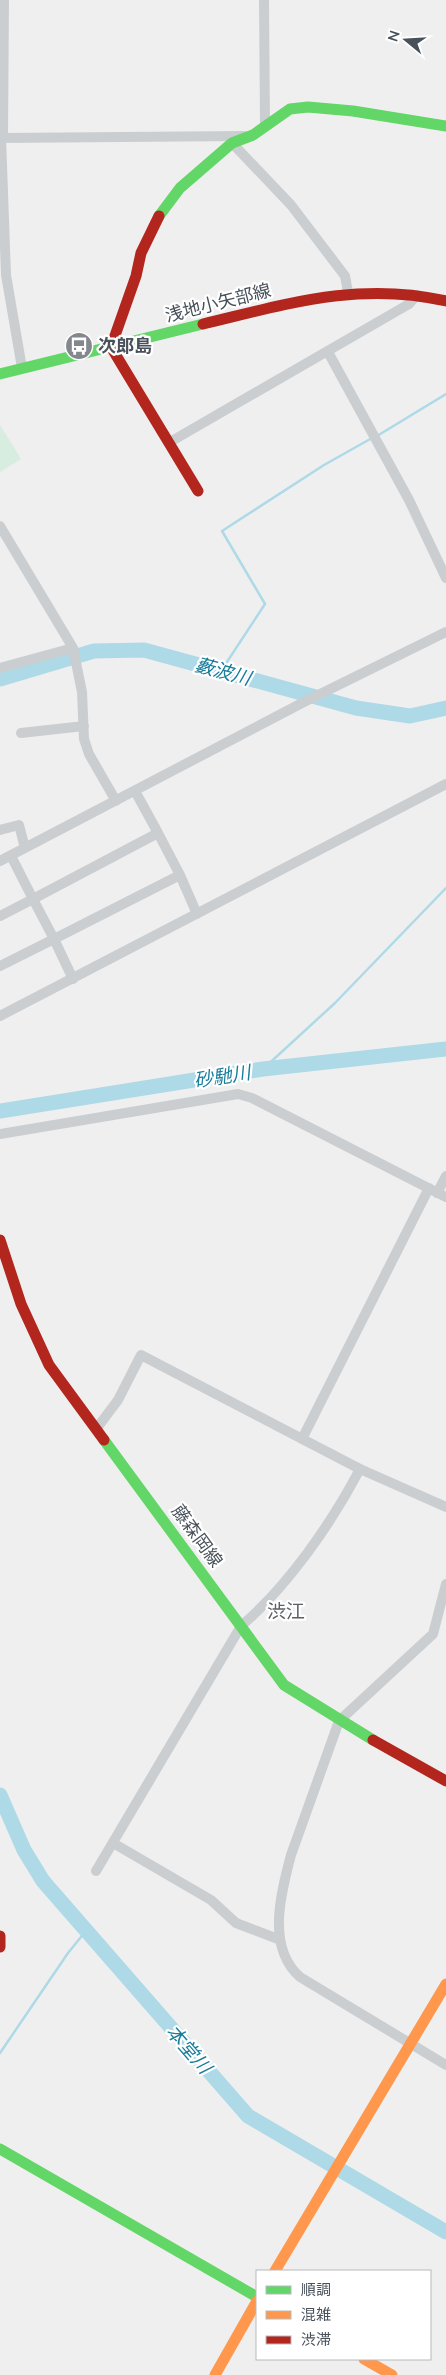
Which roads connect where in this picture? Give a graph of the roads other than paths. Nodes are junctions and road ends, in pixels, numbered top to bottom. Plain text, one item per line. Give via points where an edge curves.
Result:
1 (4, 0) edge
2 (264, 0) edge
3 (265, 126) junction
4 (446, 126) edge
5 (253, 135) junction
6 (1, 138) edge
7 (232, 144) junction
8 (348, 292) junction
9 (417, 295) junction
10 (446, 301) edge
11 (111, 347) junction
12 (328, 352) junction
13 (22, 368) junction
14 (0, 374) edge
15 (170, 442) junction
16 (198, 490) dead end
17 (0, 526) edge
18 (446, 578) edge
19 (446, 632) edge
20 (73, 648) junction
21 (0, 668) edge
22 (84, 726) junction
23 (21, 733) dead end
24 (446, 784) edge
25 (135, 791) junction
26 (116, 801) junction
27 (0, 830) edge
28 (158, 833) junction
29 (25, 848) junction
30 (11, 856) junction
31 (0, 861) edge
32 (180, 875) junction
33 (32, 899) junction
34 (197, 914) junction
35 (0, 916) edge
36 (54, 939) junction
37 (0, 966) edge
38 (73, 979) junction
39 (0, 1016) edge
40 (0, 1134) edge
41 (446, 1176) edge
42 (437, 1193) edge
43 (0, 1240) edge
44 (97, 1428) junction
45 (302, 1439) junction
46 (360, 1469) junction
47 (446, 1507) edge
48 (446, 1584) edge
49 (241, 1626) junction
50 (339, 1721) junction
51 (446, 1781) edge
52 (113, 1843) junction
53 (96, 1871) dead end
54 (0, 1936) edge
55 (278, 1939) junction
56 (0, 1947) edge
57 (446, 1984) edge
58 (410, 2045) junction
59 (446, 2065) edge
60 (0, 2149) edge
61 (276, 2270) edge
62 (256, 2296) edge
63 (256, 2303) edge
64 (366, 2360) edge
65 (215, 2375) edge
66 (392, 2375) edge

1 - 6 street
2 - 3 street
3 - 4 street via 290,109 308,107 353,110
3 - 5 street
5 - 6 street
5 - 7 street
6 - 13 street via 6,275
7 - 8 street via 291,204 345,276
7 - 11 street via 180,188 160,215 140,253 136,276
8 - 9 street, 浅地小矢部線
8 - 11 street, 浅地小矢部線
9 - 10 street, 浅地小矢部線
9 - 12 street via 409,304
11 - 13 street, 浅地小矢部線
11 - 15 street
12 - 15 street
12 - 18 street via 409,500
13 - 14 street, 浅地小矢部線
15 - 16 street
17 - 20 street
19 - 25 street
20 - 21 street
20 - 22 street
22 - 23 street
22 - 26 street via 89,754
24 - 34 street
25 - 26 street
25 - 28 street
26 - 29 street
27 - 29 street via 19,825
28 - 32 street
28 - 33 street
29 - 30 street
30 - 31 street
30 - 33 street
32 - 34 street
32 - 36 street
33 - 35 street
33 - 36 street
34 - 38 street
36 - 37 street
36 - 38 street
38 - 39 street
40 - 42 street via 238,1094 252,1098
41 - 42 street
42 - 45 street
43 - 44 street, 藤森岡線 via 31,1332 49,1365
44 - 45 street via 118,1400 141,1355
44 - 49 street, 藤森岡線
45 - 46 street
46 - 47 street
46 - 49 street via 342,1504 314,1544
48 - 50 street via 433,1634
49 - 50 street, 藤森岡線 via 284,1685
49 - 52 street
50 - 51 street, 藤森岡線
50 - 55 street via 291,1855
52 - 53 street
52 - 55 street via 211,1900 236,1923
54 - 56 street
55 - 58 street via 300,1977
57 - 58 street
58 - 59 street
58 - 61 street
60 - 62 street
63 - 65 street
64 - 66 street

